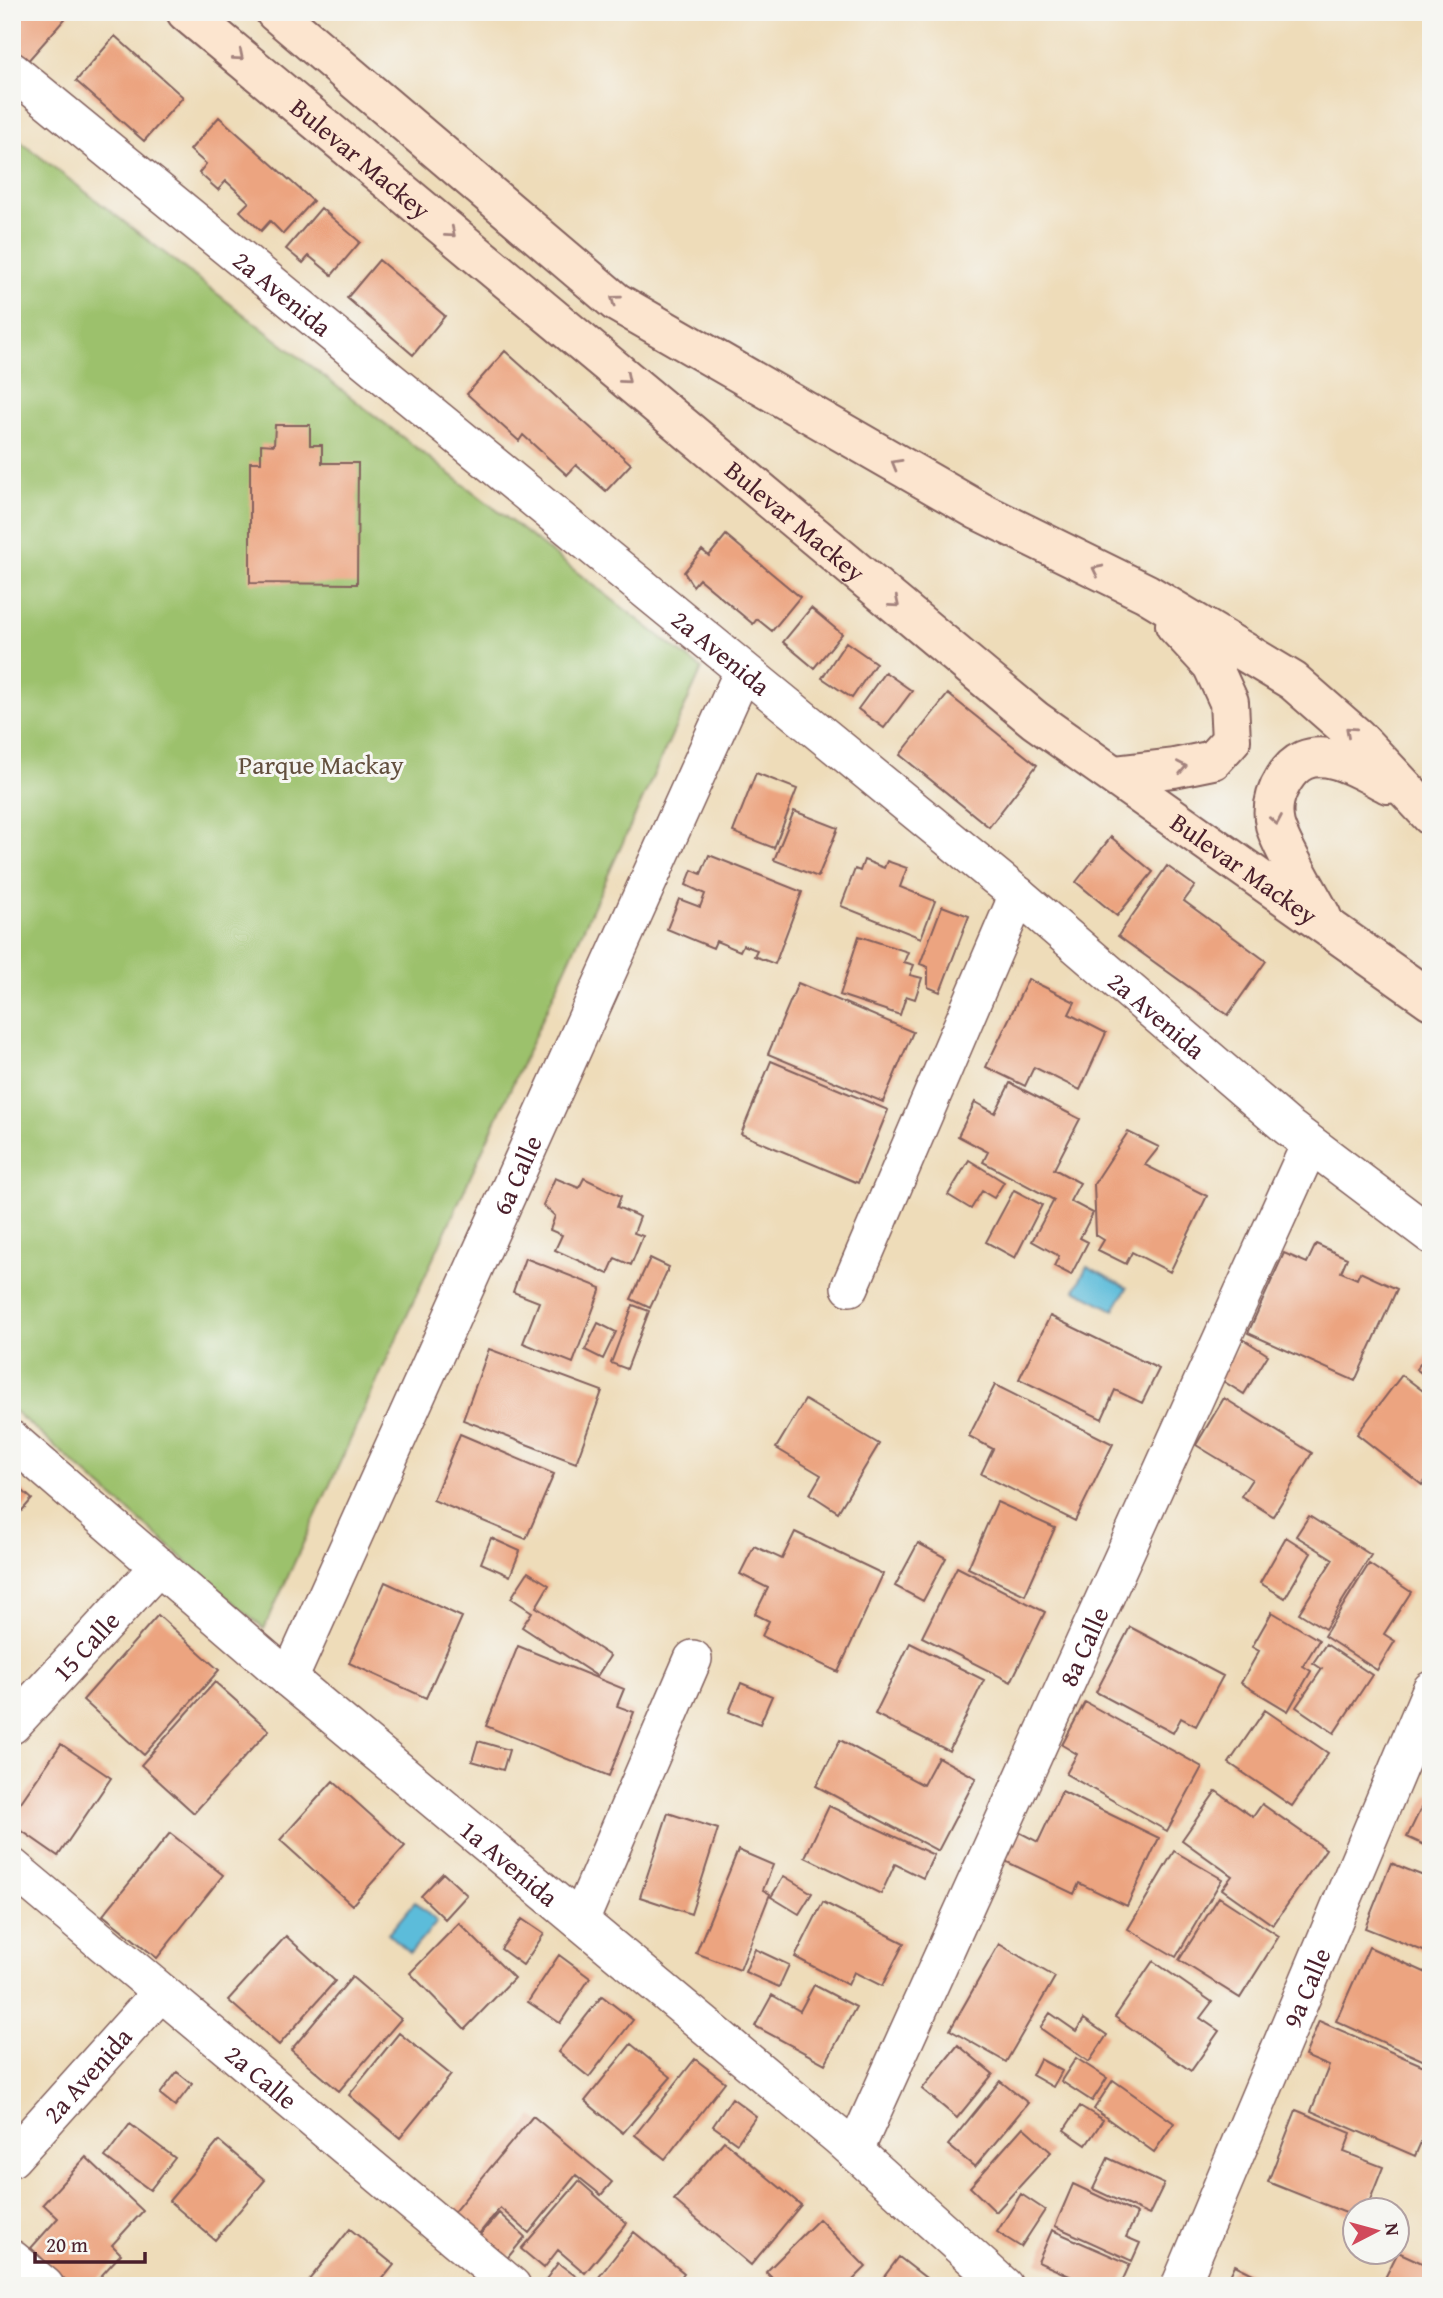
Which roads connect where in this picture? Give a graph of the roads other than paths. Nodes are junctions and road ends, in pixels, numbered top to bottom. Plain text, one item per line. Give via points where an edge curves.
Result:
1 (186, 12) edge
2 (275, 12) edge
3 (12, 71) edge
4 (1146, 593) junction
5 (743, 671) junction
6 (1114, 775) junction
7 (1421, 806) edge
8 (1018, 895) junction
9 (1324, 922) junction
10 (1431, 1000) edge
11 (1310, 1144) junction
12 (1431, 1235) edge
13 (850, 1287) dead end
14 (12, 1440) edge
15 (159, 1566) junction
16 (693, 1659) dead end
17 (289, 1679) junction
18 (1431, 1690) edge
19 (12, 1725) edge
20 (12, 1867) edge
21 (580, 1921) junction
22 (161, 1992) junction
23 (855, 2150) junction
24 (12, 2158) edge
25 (12, 2259) edge
26 (45, 2286) edge
27 (512, 2286) edge
28 (1004, 2286) edge
29 (1180, 2286) edge

1 -> 6 main road, Bulevar Mackey via 1034,720
4 -> 2 main road, Bulevar Mackey via 979,511 616,302
3 - 5 street, 2a Avenida
6 -> 4 main road via 1213,760 1231,740 1229,702 1212,665
7 -> 4 main road, Bulevar Mackey via 1357,737 1293,681
5 - 8 street, 2a Avenida
5 - 17 street, 6a Calle
6 - 9 main road, Bulevar Mackey
7 -> 9 main road via 1342,760 1312,756 1290,768 1273,795 1275,825
8 - 11 street, 2a Avenida
8 - 13 street
9 - 10 main road, Bulevar Mackey
11 - 12 street, 2a Avenida
11 - 23 street, 8a Calle
14 - 15 street, 1a Avenida
15 - 17 street, 1a Avenida
15 - 19 street, 15 Calle
16 - 21 street
17 - 21 street, 1a Avenida
18 - 29 street, 9a Calle
20 - 22 street, 2a Calle
21 - 23 street, 1a Avenida
22 - 24 street, 2a Avenida
22 - 27 street, 2a Calle
23 - 28 street, 1a Avenida
25 - 26 street

